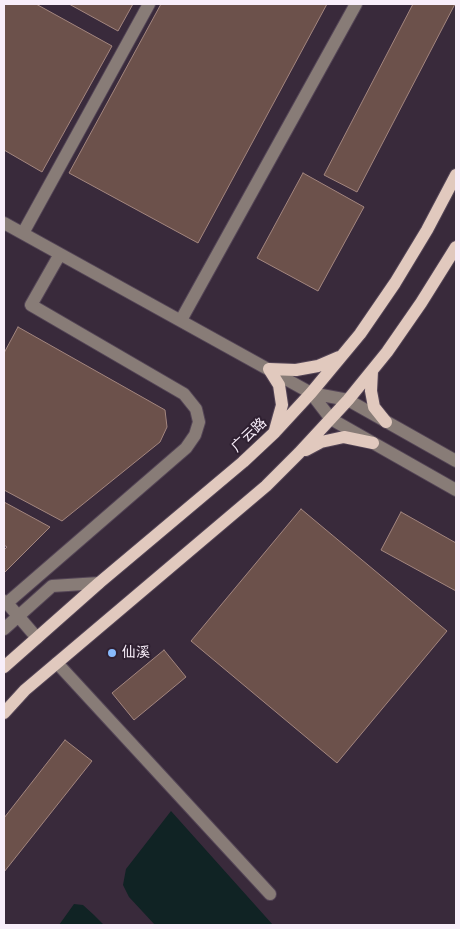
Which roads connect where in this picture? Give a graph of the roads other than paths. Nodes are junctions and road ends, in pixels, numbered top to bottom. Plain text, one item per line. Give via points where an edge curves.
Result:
1 (149, 4) edge
2 (356, 4) edge
3 (456, 175) edge
4 (4, 223) edge
5 (22, 233) junction
6 (456, 247) edge
7 (60, 254) junction
8 (181, 320) junction
9 (341, 356) junction
10 (269, 368) junction
11 (372, 371) junction
12 (311, 393) junction
13 (348, 400) junction
14 (330, 419) junction
15 (386, 422) junction
16 (275, 432) junction
17 (373, 443) junction
18 (299, 454) junction
19 (456, 461) edge
20 (456, 490) edge
21 (99, 583) junction
22 (5, 602) edge
23 (18, 616) junction
24 (4, 629) edge
25 (37, 638) junction
26 (58, 663) junction
27 (4, 667) edge
28 (4, 713) edge
29 (270, 894) dead end

1 - 5 street
2 - 8 street
3 - 9 main road, 广云路 via 395,283
4 - 5 street
5 - 7 street
6 - 11 main road
7 - 8 street
7 - 22 street via 31,305 184,394 196,409 198,422 195,435 186,448
8 - 10 street
9 - 10 main road via 318,366 296,370
9 - 12 main road, 广云路
10 - 12 street
10 - 16 main road via 279,385 282,405
11 - 13 main road
11 - 15 main road via 374,407
12 - 13 street
12 - 14 street
12 - 16 main road, 广云路
13 - 14 main road
13 - 15 street
14 - 17 street
14 - 18 main road
15 - 19 street
16 - 21 main road, 广云路
17 - 18 main road via 344,437 321,442
17 - 20 street
18 - 26 main road via 266,486
21 - 23 street via 52,586
21 - 25 main road, 广云路
22 - 23 street
23 - 24 street
23 - 25 street
25 - 27 main road, 广云路
26 - 28 main road via 25,690
26 - 29 street

